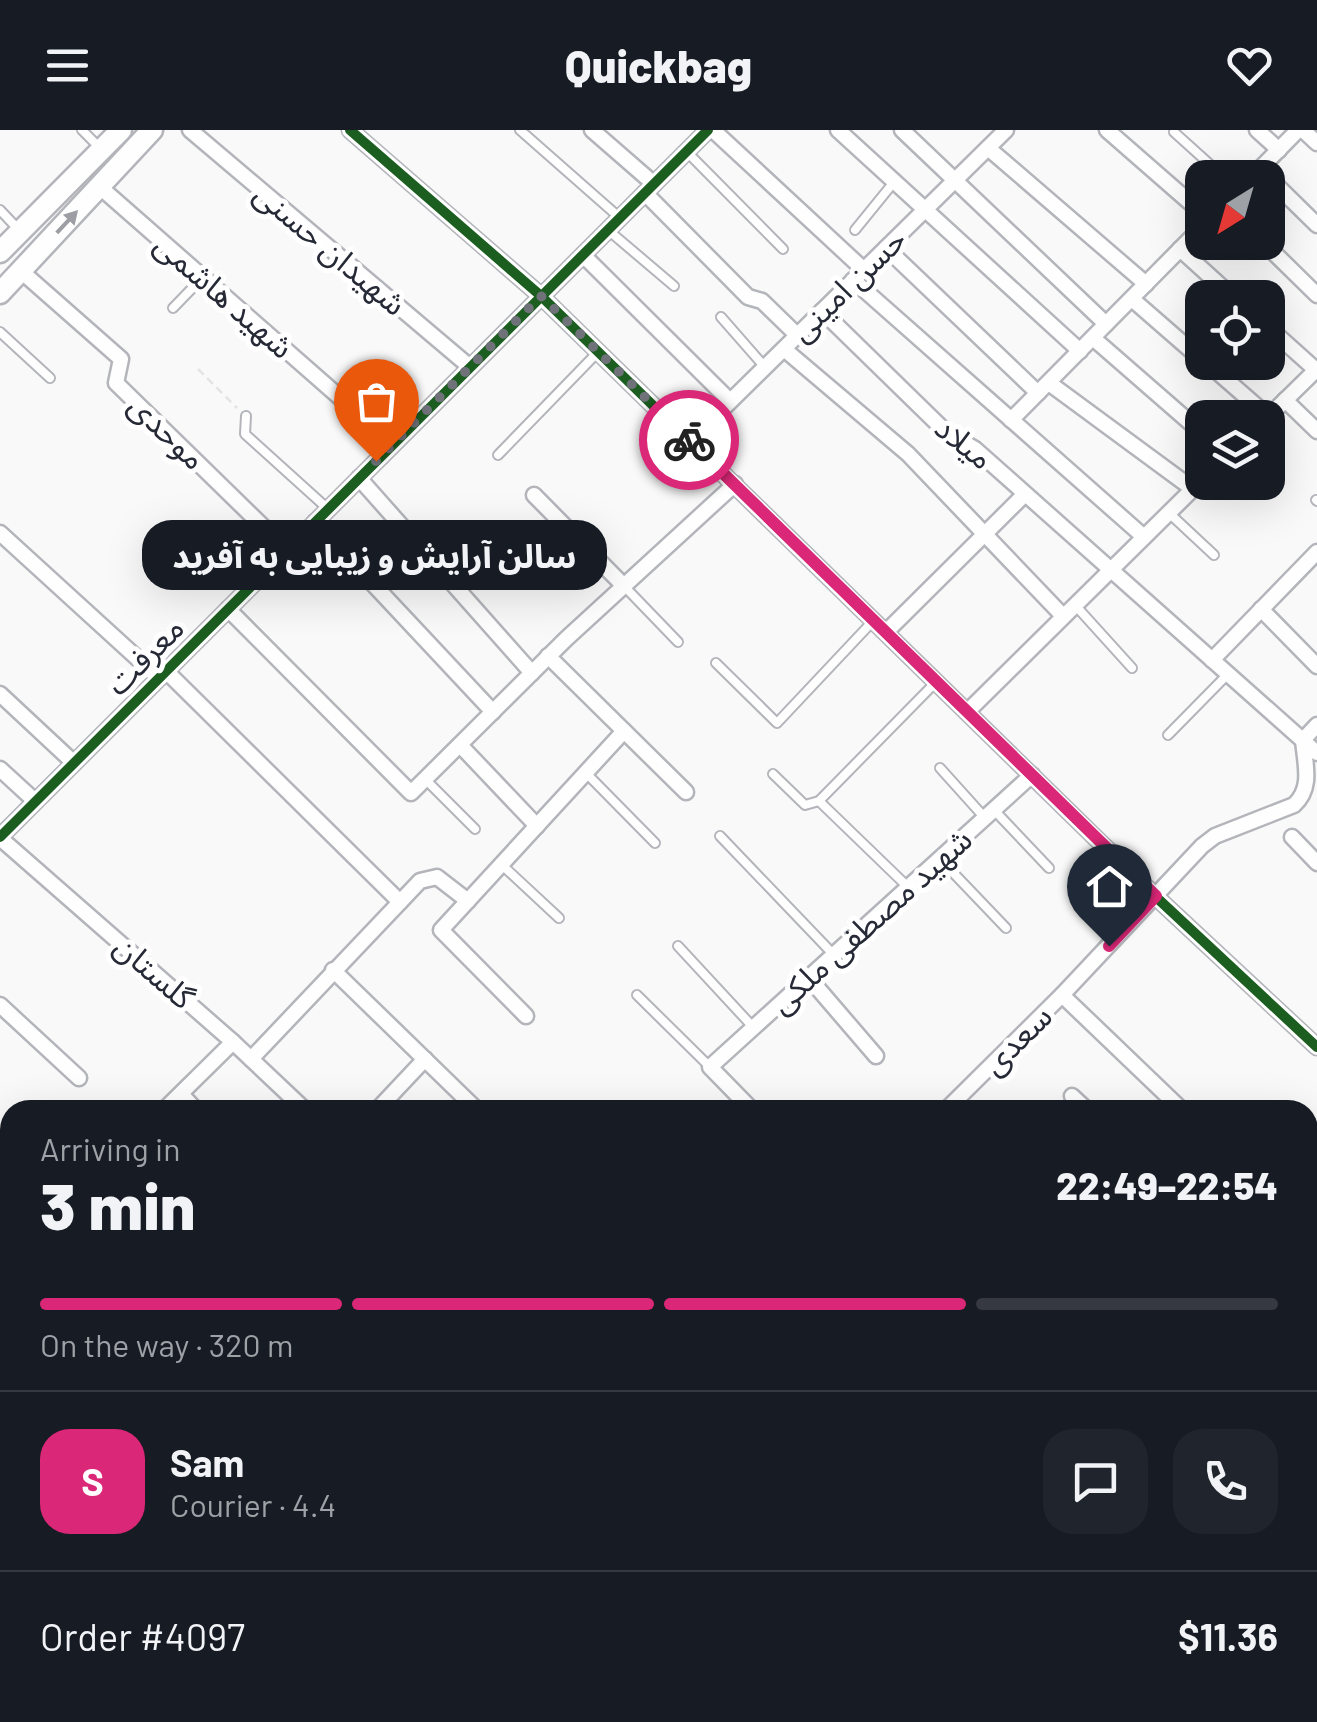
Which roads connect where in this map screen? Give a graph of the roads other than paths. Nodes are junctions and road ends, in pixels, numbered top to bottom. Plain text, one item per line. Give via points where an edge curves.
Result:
1 (82, 130) edge
2 (121, 130) edge
3 (152, 130) edge
4 (190, 130) edge
5 (350, 130) edge
6 (520, 130) edge
7 (592, 130) edge
8 (710, 130) edge
9 (838, 130) edge
10 (902, 130) edge
11 (1006, 130) edge
12 (1106, 130) edge
13 (1257, 130) edge
14 (1301, 130) edge
15 (1174, 132) edge
16 (1317, 143) edge
17 (988, 148) junction
18 (101, 150) junction
19 (1278, 150) junction
20 (686, 151) junction
21 (1205, 160) edge
22 (1268, 160) edge
23 (956, 180) junction
24 (894, 182) junction
25 (100, 186) junction
26 (649, 188) junction
27 (1185, 198) edge
28 (1285, 198) edge
29 (0, 210) edge
30 (924, 210) junction
31 (620, 218) junction
32 (1317, 225) edge
33 (608, 230) junction
34 (855, 230) dead end
35 (20, 231) junction
36 (1185, 245) edge
37 (783, 248) dead end
38 (886, 248) junction
39 (1180, 250) junction
40 (0, 252) edge
41 (582, 255) junction
42 (1281, 260) edge
43 (21, 271) junction
44 (858, 275) junction
45 (203, 277) junction
46 (1214, 280) edge
47 (1146, 284) junction
48 (674, 286) dead end
49 (0, 293) edge
50 (541, 296) junction
51 (1317, 296) edge
52 (1132, 299) junction
53 (173, 308) dead end
54 (822, 312) junction
55 (721, 317) dead end
56 (1106, 324) junction
57 (0, 332) edge
58 (797, 335) junction
59 (1093, 338) junction
60 (1285, 342) edge
61 (1185, 345) edge
62 (784, 348) junction
63 (1080, 351) junction
64 (598, 352) junction
65 (470, 367) junction
66 (765, 367) junction
67 (1316, 369) edge
68 (50, 378) dead end
69 (1226, 380) edge
70 (1043, 388) junction
71 (1249, 400) edge
72 (1285, 400) joint
73 (730, 401) junction
74 (246, 416) road end
75 (1185, 418) edge
76 (1011, 420) junction
77 (1317, 431) edge
78 (690, 440) junction
79 (393, 444) junction
80 (498, 455) dead end
81 (1185, 477) edge
82 (360, 478) junction
83 (734, 484) junction
84 (1024, 494) junction
85 (534, 495) dead end
86 (1185, 498) edge
87 (328, 509) junction
88 (1169, 513) junction
89 (315, 522) junction
90 (0, 533) edge
91 (985, 535) junction
92 (1144, 537) junction
93 (288, 550) junction
94 (1214, 555) dead end
95 (1316, 556) edge
96 (1110, 570) junction
97 (624, 586) junction
98 (228, 609) junction
99 (1261, 609) junction
100 (1069, 611) junction
101 (874, 620) junction
102 (886, 632) junction
103 (678, 642) dead end
104 (548, 656) junction
105 (1212, 660) junction
106 (716, 663) dead end
107 (1317, 666) edge
108 (1132, 668) dead end
109 (532, 673) junction
110 (162, 674) junction
111 (1228, 674) junction
112 (936, 682) junction
113 (0, 694) edge
114 (492, 712) junction
115 (967, 712) junction
116 (1317, 726) edge
117 (624, 731) junction
118 (1168, 735) dead end
119 (1303, 740) junction
120 (460, 745) junction
121 (1317, 753) edge
122 (74, 763) junction
123 (940, 768) dead end
124 (0, 769) edge
125 (586, 773) junction
126 (773, 774) dead end
127 (1032, 775) junction
128 (425, 779) junction
129 (686, 792) dead end
130 (36, 801) junction
131 (819, 801) junction
132 (989, 814) junction
133 (537, 826) junction
134 (475, 829) dead end
135 (720, 836) dead end
136 (0, 837) edge
137 (1292, 837) dead end
138 (656, 843) dead end
139 (940, 859) junction
140 (1317, 863) edge
141 (502, 865) junction
142 (1050, 868) dead end
143 (908, 888) junction
144 (1156, 896) junction
145 (468, 901) junction
146 (400, 902) junction
147 (560, 918) dead end
148 (1006, 928) dead end
149 (678, 946) dead end
150 (834, 955) junction
151 (333, 970) junction
152 (809, 978) junction
153 (636, 995) dead end
154 (1062, 995) junction
155 (0, 1005) edge
156 (526, 1016) dead end
157 (754, 1028) junction
158 (233, 1042) junction
159 (1317, 1047) edge
160 (876, 1056) dead end
161 (252, 1059) junction
162 (425, 1059) junction
163 (710, 1067) junction
164 (79, 1078) dead end
165 (182, 1095) junction
166 (1072, 1096) dead end
167 (176, 1100) edge
168 (187, 1100) edge
169 (294, 1100) edge
170 (386, 1100) edge
171 (467, 1100) edge
172 (742, 1100) edge
173 (956, 1100) edge
174 (1076, 1100) edge
175 (1172, 1100) edge

1 - 18 lane
2 - 18 main road
3 - 25 main road
4 - 65 street, شهیدان حسنی
5 - 50 street
6 - 31 lane
7 - 26 street
8 - 20 street, معرفت
8 - 44 street
9 - 24 street
10 - 23 street
11 - 17 street, حسن امینی
12 - 27 street
13 - 19 street
14 - 16 street
14 - 19 street
15 - 21 lane
17 - 23 street, حسن امینی
17 - 47 street
18 - 35 main road
19 - 22 street
20 - 26 street, معرفت
20 - 37 lane
23 - 30 street, حسن امینی
23 - 56 street
24 - 30 street
24 - 34 lane
43 -> 25 main road
25 - 45 street, شهید هاشمی
26 - 31 street, معرفت
26 - 58 street via 748,297 762,301
28 - 32 street
29 - 35 lane
30 - 38 street, حسن امینی
30 - 63 street
31 - 33 street, معرفت
33 - 41 street, معرفت
33 - 48 lane
35 - 40 main road
36 - 39 street
38 - 44 street, حسن امینی
38 - 70 street
39 - 46 street
39 - 47 street
41 - 50 street, معرفت
41 - 73 street
42 - 51 street
43 - 49 main road
43 - 93 street, موحدی via 121,359 116,383
44 - 54 street, حسن امینی
44 - 76 street
45 - 53 lane
45 - 79 street, شهید هاشمی
47 - 52 street
50 - 64 street
50 - 65 street, معرفت
52 - 56 street
52 - 61 street
54 - 58 street, حسن امینی
54 - 84 street, میلاد via 946,432
55 - 66 lane
56 - 59 street
57 - 68 lane
58 - 62 street, حسن امینی
59 - 63 street
59 - 75 street
60 - 67 street
62 - 66 street, حسن امینی
62 - 91 street via 908,454
63 - 70 street
64 - 78 street
64 - 80 lane
65 - 79 street, معرفت
66 - 73 street, حسن امینی
67 - 72 street
69 - 71 street
70 - 76 street
70 - 81 street
72 - 77 street
73 - 78 street, حسن امینی
74 - 87 lane via 245,434
76 - 92 street
78 - 83 street
79 - 82 street, معرفت
82 - 87 street, معرفت
82 - 109 street
83 - 97 street
83 - 101 street
84 - 91 street
84 - 96 street, میلاد
85 - 97 street
86 - 88 street
87 - 89 street, معرفت
88 - 92 street
88 - 94 lane
89 - 93 street, معرفت
89 - 114 street
90 - 110 street
91 - 100 street
91 - 102 street
92 - 96 street
93 - 98 street, معرفت
95 - 99 street
96 - 100 street
96 - 105 street, میلاد
97 - 103 lane
97 - 104 street
98 - 110 street, معرفت
98 - 128 street via 411,793
99 - 105 street
99 - 107 street
100 - 108 lane
100 - 115 street
101 - 102 street
101 - 106 lane via 777,724
102 - 112 street
104 - 109 street
104 - 117 street
105 - 111 street, میلاد
109 - 114 street
110 - 122 street, معرفت
110 - 146 street
111 - 118 lane
111 - 119 street, میلاد
112 - 115 street
112 - 131 lane
113 - 122 street
114 - 120 street
115 - 127 street
116 - 119 street
117 - 125 street
117 - 129 street
119 - 121 street, میلاد
119 - 144 street, سعدی via 1304,796 1215,836
120 - 128 street
120 - 133 street
122 - 130 street, معرفت
123 - 132 lane
124 - 130 street
125 - 133 street
125 - 138 lane
126 - 131 lane via 804,805
127 - 132 street, شهید مصطفی ملکی
127 - 144 street
128 - 134 lane
130 - 136 street, معرفت
131 - 143 lane
132 - 139 street, شهید مصطفی ملکی
132 - 142 lane
133 - 141 street
135 - 150 lane
136 - 158 street, گلستان
137 - 140 street
139 - 143 street, شهید مصطفی ملکی
139 - 148 lane
141 - 145 street
141 - 147 lane
143 - 150 street, شهید مصطفی ملکی
144 - 154 street, سعدی
144 - 159 street
145 - 146 street via 437,877 420,882
145 - 156 street via 441,930
146 - 151 street
149 - 157 lane
150 - 152 street, شهید مصطفی ملکی
151 - 161 street
151 - 162 street
152 - 157 street, شهید مصطفی ملکی
152 - 160 street
153 - 163 lane
154 - 173 street, سعدی
154 - 175 street
155 - 164 street
157 - 163 street, شهید مصطفی ملکی
158 - 161 street, گلستان
158 - 165 street
161 - 169 street, گلستان
162 - 170 street
162 - 171 street
163 - 172 street
165 - 167 street
165 - 168 street
166 - 174 street

